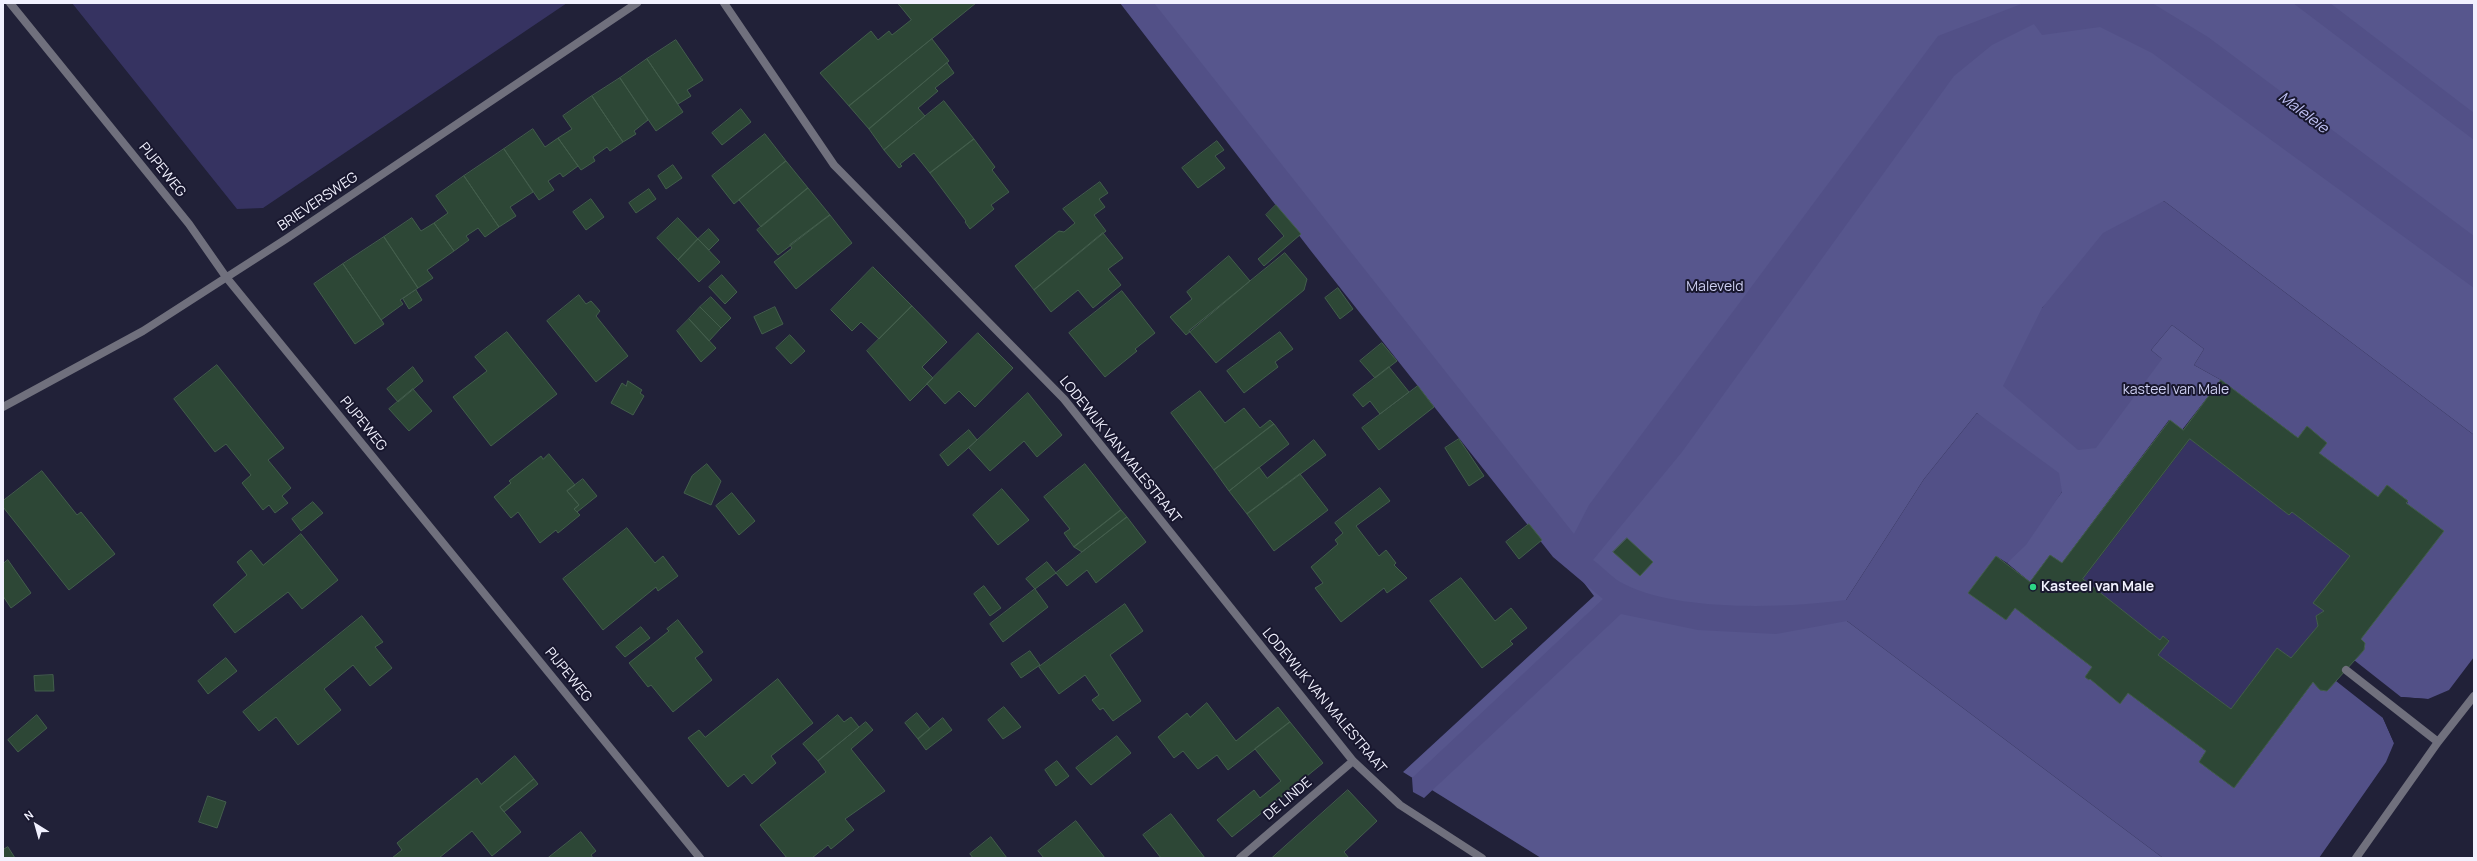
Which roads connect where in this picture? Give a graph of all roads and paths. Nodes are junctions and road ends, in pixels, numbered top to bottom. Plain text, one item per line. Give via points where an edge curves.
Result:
1 (10, 3) edge
2 (637, 3) edge
3 (724, 3) edge
4 (226, 277) junction
5 (3, 407) edge
6 (2346, 670) dead end
7 (2474, 696) edge
8 (2438, 742) junction
9 (1353, 761) junction
10 (700, 858) edge
11 (1240, 858) edge
12 (1482, 858) edge
13 (2356, 858) edge

1 - 4 street, PIJPEWEG via 188,224
2 - 4 street, BRIEVERSWEG
3 - 9 street, LODEWIJK VAN MALESTRAAT via 834,165 1064,399
4 - 5 street, BRIEVERSWEG via 143,331
4 - 10 street, PIJPEWEG
6 - 8 street
7 - 8 street
8 - 13 street
9 - 11 street, DE LINDE
9 - 12 street, LODEWIJK VAN MALESTRAAT via 1400,806

